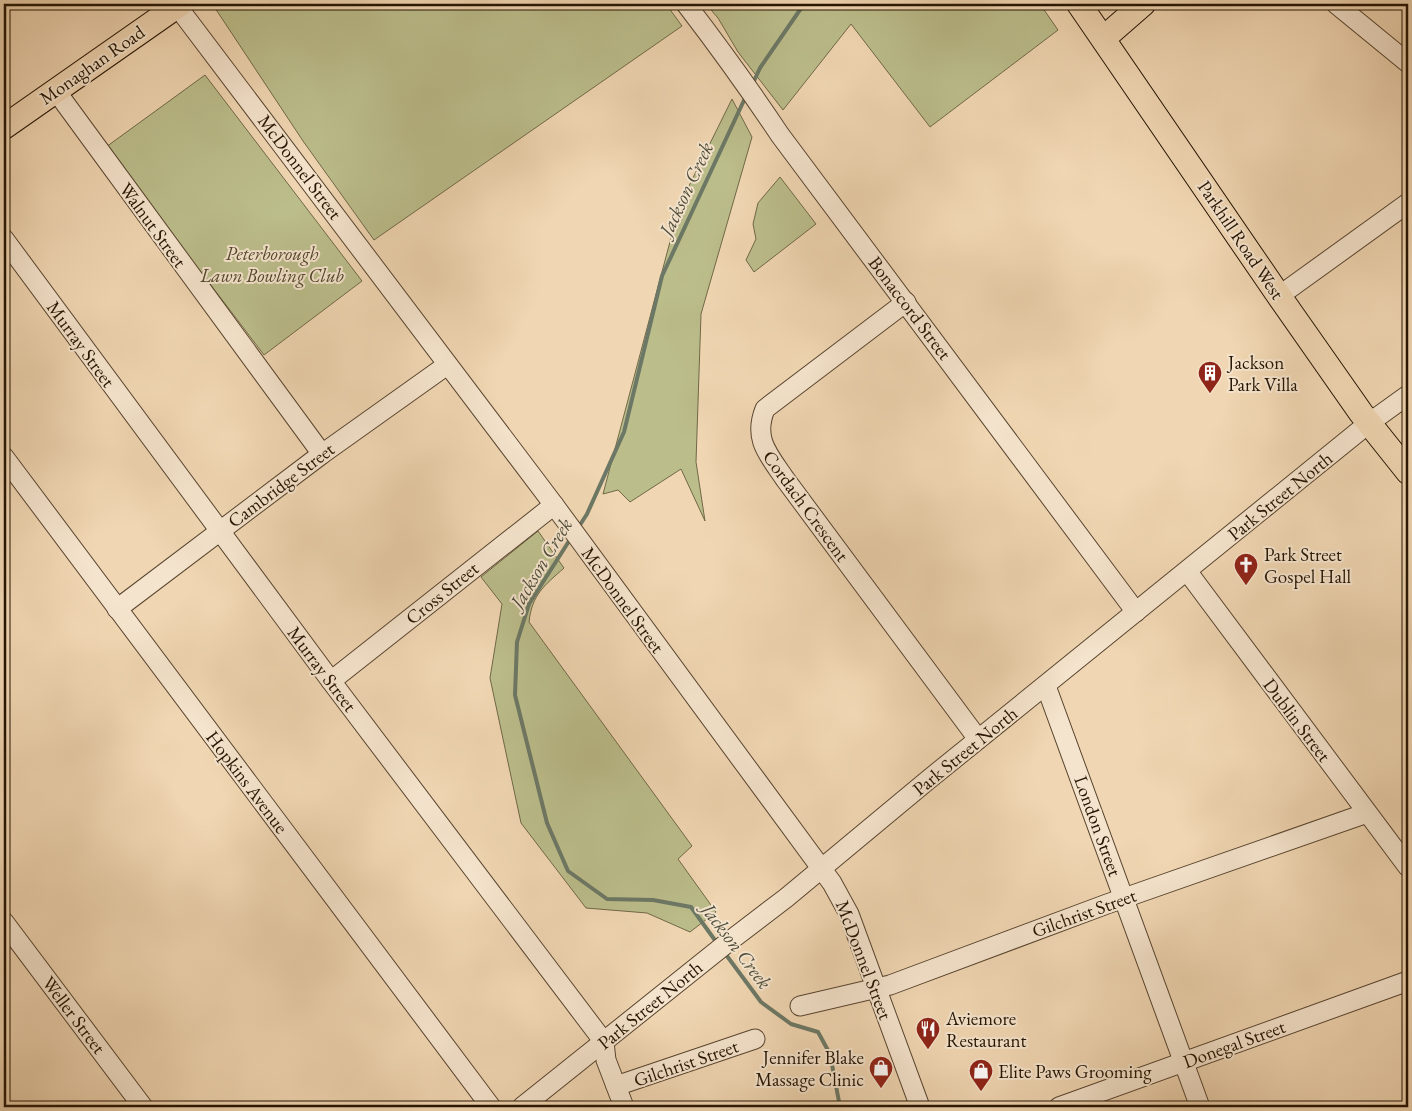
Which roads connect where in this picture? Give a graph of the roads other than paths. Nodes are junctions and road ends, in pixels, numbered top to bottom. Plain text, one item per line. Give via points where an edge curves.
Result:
1 (686, 4) edge
2 (1079, 4) edge
3 (1144, 4) edge
4 (1336, 4) edge
5 (179, 5) edge
6 (1104, 38) junction
7 (1408, 63) edge
8 (56, 91) junction
9 (7, 119) edge
10 (1408, 203) edge
11 (4, 238) edge
12 (1279, 296) junction
13 (906, 302) junction
14 (447, 365) junction
15 (1408, 395) edge
16 (1369, 423) junction
17 (322, 454) junction
18 (4, 457) edge
19 (1408, 472) edge
20 (558, 511) junction
21 (220, 532) junction
22 (1187, 571) junction
23 (117, 609) junction
24 (1136, 612) junction
25 (331, 681) junction
26 (1046, 686) junction
27 (978, 739) junction
28 (1367, 812) junction
29 (1408, 867) edge
30 (821, 868) junction
31 (1125, 898) junction
32 (4, 922) edge
33 (1408, 981) edge
34 (875, 986) junction
35 (800, 1006) dead end
36 (755, 1039) dead end
37 (604, 1042) junction
38 (1184, 1062) junction
39 (616, 1086) junction
40 (144, 1107) edge
41 (491, 1107) edge
42 (522, 1107) edge
43 (624, 1107) edge
44 (920, 1107) edge
45 (1059, 1107) edge
46 (1200, 1107) edge

1 - 13 street, Bonaccord Street
2 - 6 main road, Parkhill Road West
3 - 6 main road
4 - 7 street
5 - 8 main road, Monaghan Road
5 - 14 street, McDonnel Street
6 - 12 main road, Parkhill Road West
8 - 9 main road, Monaghan Road
8 - 17 street, Walnut Street
10 - 12 street
11 - 21 street, Murray Street
12 - 16 main road, Parkhill Road West
13 - 24 street, Bonaccord Street
13 - 27 street, Cordach Crescent via 765,409 759,423 761,443
14 - 17 street, Cambridge Street
14 - 20 street, McDonnel Street
15 - 16 street, Park Street North
16 - 19 main road, Parkhill Road West
16 - 22 street, Park Street North
17 - 21 street, Cambridge Street
18 - 23 street, Hopkins Avenue
20 - 25 street, Cross Street
20 - 30 street, McDonnel Street
21 - 23 street, Cambridge Street
21 - 25 street, Murray Street
22 - 24 street, Park Street North
22 - 28 street, Dublin Street
23 - 41 street, Hopkins Avenue
24 - 26 street, Park Street North
25 - 37 street, Murray Street
26 - 27 street, Park Street North
26 - 31 street, London Street
27 - 30 street, Park Street North
28 - 29 street, Dublin Street
28 - 31 street, Gilchrist Street
30 - 34 street, McDonnel Street via 846,909
30 - 37 street, Park Street North
31 - 34 street, Gilchrist Street via 890,984
31 - 38 street, London Street
32 - 40 street, Weller Street
33 - 38 street, Donegal Street
34 - 35 street, Gilchrist Street
34 - 44 street, McDonnel Street
36 - 39 street, Gilchrist Street
37 - 39 street, Murray Street via 606,1060
37 - 42 street, Park Street North
38 - 45 street, Donegal Street
38 - 46 street, London Street
39 - 43 street, Murray Street

